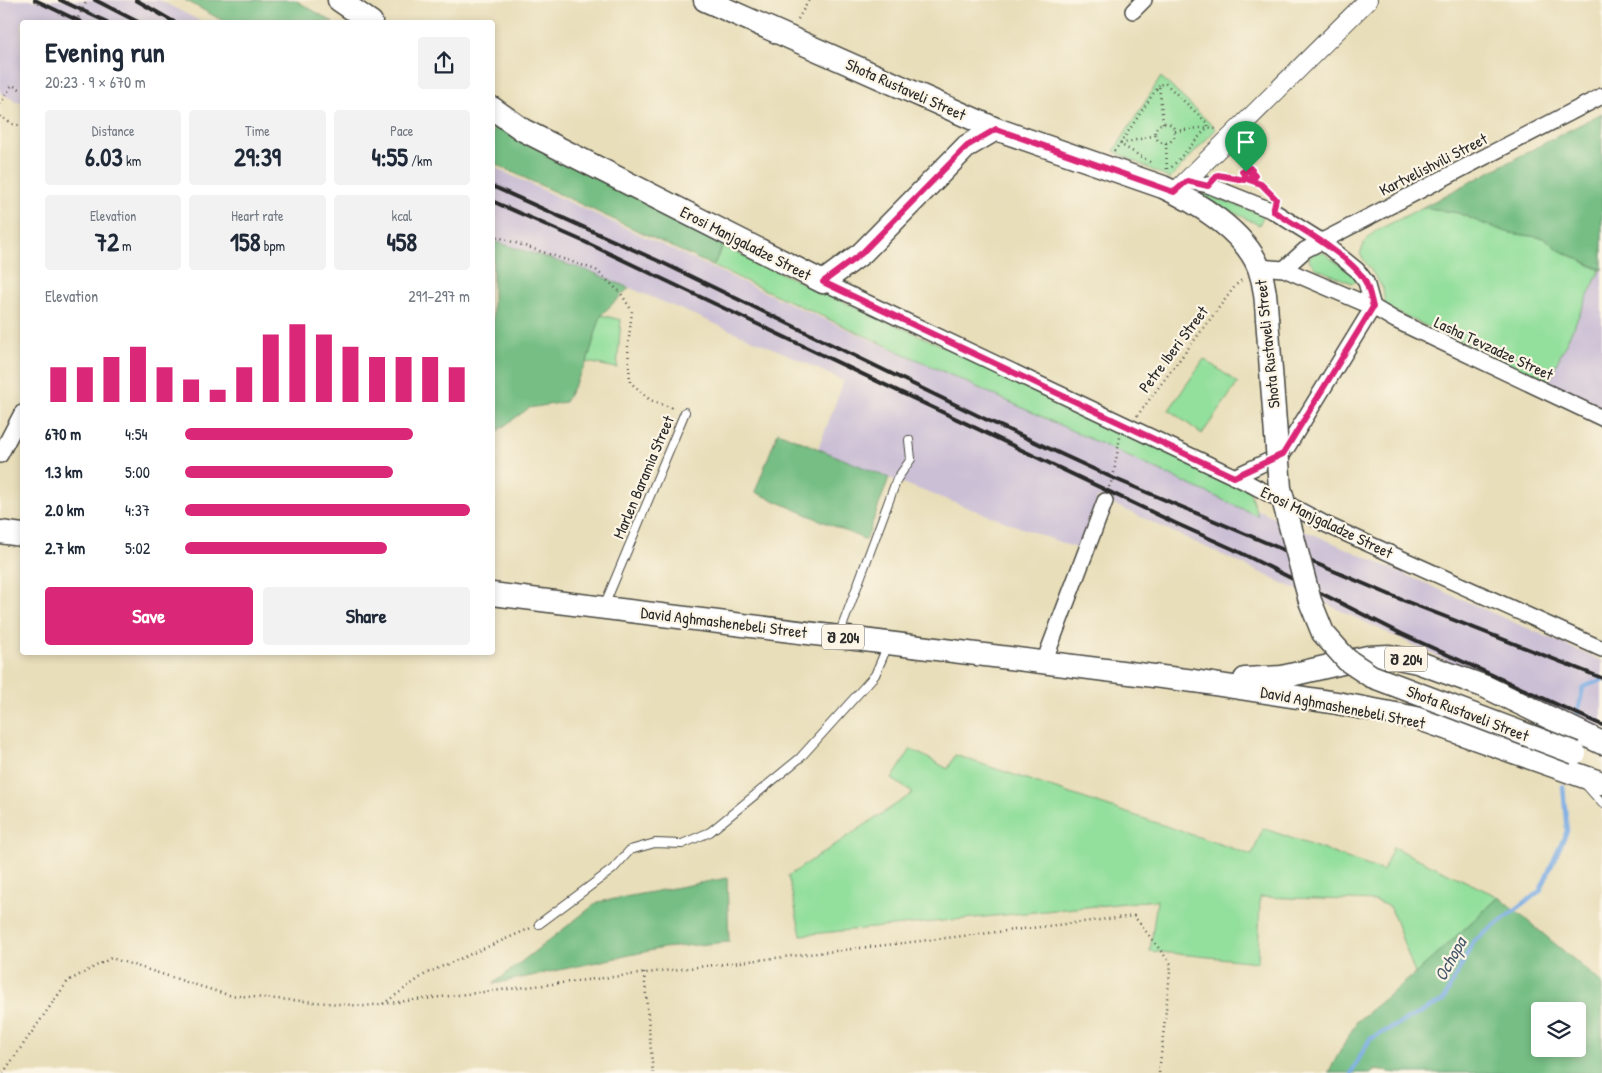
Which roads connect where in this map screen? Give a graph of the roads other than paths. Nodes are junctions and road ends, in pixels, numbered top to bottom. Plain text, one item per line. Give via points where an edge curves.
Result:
1 (339, 0) edge
2 (1144, 0) edge
3 (1368, 0) edge
4 (708, 1) edge
5 (1133, 11) dead end
6 (368, 20) edge
7 (1602, 96) edge
8 (495, 110) edge
9 (996, 129) junction
10 (1176, 182) junction
11 (1320, 242) junction
12 (1258, 267) junction
13 (1284, 269) junction
14 (823, 282) junction
15 (1373, 307) junction
16 (685, 412) road end
17 (20, 417) edge
18 (1602, 418) edge
19 (909, 440) dead end
20 (0, 455) edge
21 (1234, 477) junction
22 (1105, 501) road end
23 (0, 532) edge
24 (20, 535) edge
25 (495, 594) edge
26 (603, 607) junction
27 (838, 637) junction
28 (889, 643) junction
29 (1602, 649) edge
30 (1044, 662) junction
31 (1194, 681) junction
32 (1602, 743) edge
33 (1602, 754) edge
34 (1576, 764) junction
35 (1602, 782) edge
36 (1602, 802) edge
37 (539, 924) road end

1 - 6 main road
2 - 5 street
3 - 10 street
4 - 9 main road, Shota Rustaveli Street
7 - 11 street, Kartvelishvili Street
8 - 14 main road, Erosi Manjgaladze Street via 523,130
9 - 10 main road, Shota Rustaveli Street
9 - 14 main road via 967,146 862,253
10 - 11 street via 1208,186 1273,211
10 - 12 main road, Shota Rustaveli Street via 1190,200 1245,244
11 - 13 street, Kartvelishvili Street via 1305,250
11 - 15 street via 1357,270 1366,282
12 - 13 street, Lasha Tevzadze Street
12 - 34 main road, Shota Rustaveli Street, bridge via 1267,318 1280,488 1310,601 1322,633 1347,660 1371,676
13 - 15 street, Lasha Tevzadze Street
14 - 21 street, Erosi Manjgaladze Street
15 - 18 street, Lasha Tevzadze Street
15 - 21 street via 1283,454
16 - 26 lane, Marlen Baramia Street
17 - 20 street
19 - 27 lane via 911,459 896,479
21 - 29 street, Erosi Manjgaladze Street via 1327,525
22 - 30 street
23 - 24 main road
25 - 26 main road, David Aghmashenebeli Street / შ 204
26 - 27 main road, David Aghmashenebeli Street / შ 204
27 - 28 main road, David Aghmashenebeli Street / შ 204
28 - 30 main road, David Aghmashenebeli Street / შ 204
28 - 37 lane via 875,675 800,758 710,832 682,844 655,844 630,850 613,869
30 - 31 main road, David Aghmashenebeli Street / შ 204
31 - 32 main road, David Aghmashenebeli Street / შ 204 via 1282,677 1368,657 1389,656 1417,662 1486,687
31 - 34 main road, David Aghmashenebeli Street / შ 204 via 1417,718
33 - 34 main road, Shota Rustaveli Street
34 - 35 main road, Shota Rustaveli Street
34 - 36 lane

